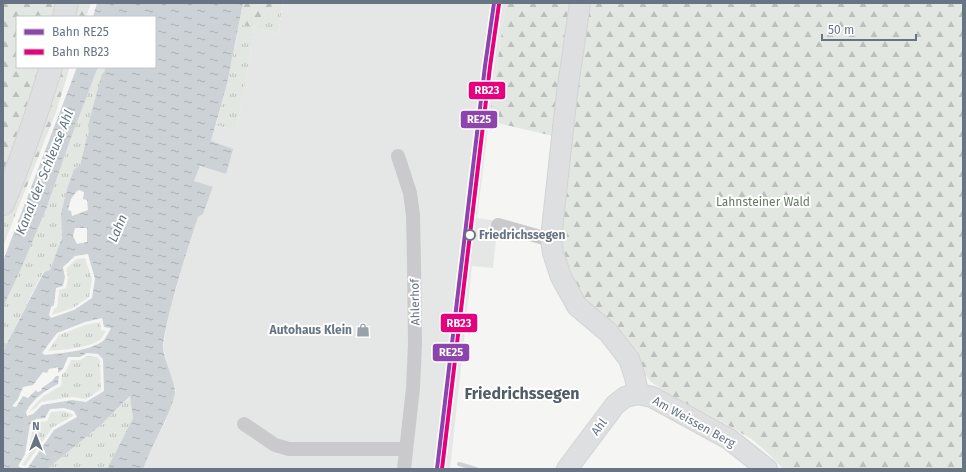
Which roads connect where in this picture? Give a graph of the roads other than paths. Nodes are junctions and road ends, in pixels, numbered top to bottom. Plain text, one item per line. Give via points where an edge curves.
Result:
1 (67, 3) edge
2 (580, 3) edge
3 (64, 16) edge
4 (51, 68) edge
5 (398, 156) dead end
6 (3, 204) edge
7 (498, 225) dead end
8 (551, 240) junction
9 (638, 394) junction
10 (244, 424) dead end
11 (406, 449) junction
12 (764, 466) edge
13 (404, 469) edge
14 (568, 469) edge

1 - 3 main road
2 - 8 street, Am Weissen Berg
4 - 6 main road via 25,148
5 - 11 street, Ahlerhof via 410,193 413,215 415,351
7 - 8 street
8 - 9 street, Am Weissen Berg via 562,277 577,306 608,332 629,358
9 - 12 street, Am Weissen Berg via 652,397 730,439
9 - 14 street, Ahl via 625,397 615,405
10 - 11 street via 275,445 289,449
11 - 13 street, Ahlerhof

